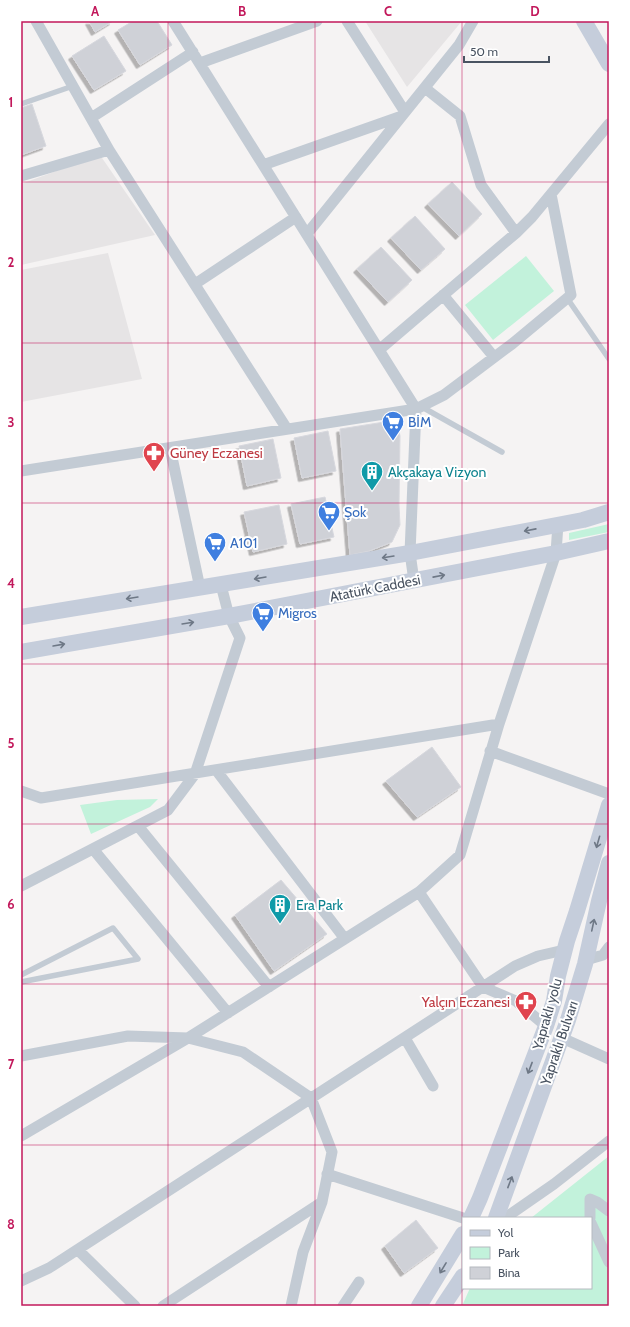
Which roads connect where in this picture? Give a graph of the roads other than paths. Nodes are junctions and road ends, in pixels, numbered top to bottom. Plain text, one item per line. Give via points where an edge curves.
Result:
1 (36, 21) edge
2 (173, 21) edge
3 (317, 21) edge
4 (347, 21) edge
5 (473, 21) edge
6 (584, 21) edge
7 (193, 52) junction
8 (200, 63) junction
9 (609, 64) edge
10 (73, 86) junction
11 (425, 88) junction
12 (21, 104) edge
13 (404, 114) junction
14 (91, 118) junction
15 (609, 124) edge
16 (109, 150) junction
17 (263, 165) junction
18 (21, 176) edge
19 (551, 194) junction
20 (296, 217) junction
21 (516, 233) junction
22 (307, 234) junction
23 (195, 284) junction
24 (443, 295) junction
25 (567, 298) junction
26 (379, 350) junction
27 (494, 357) junction
28 (609, 359) edge
29 (419, 408) junction
30 (287, 429) junction
31 (170, 448) junction
32 (502, 452) dead end
33 (21, 471) edge
34 (609, 512) edge
35 (558, 524) junction
36 (609, 541) edge
37 (588, 545) junction
38 (609, 548) edge
39 (410, 553) junction
40 (556, 553) junction
41 (414, 581) junction
42 (221, 585) junction
43 (200, 588) junction
44 (229, 616) junction
45 (21, 617) edge
46 (21, 652) edge
47 (499, 724) junction
48 (490, 751) junction
49 (216, 770) junction
50 (195, 774) junction
51 (21, 791) edge
52 (609, 794) edge
53 (609, 805) edge
54 (138, 826) junction
55 (93, 849) junction
56 (609, 863) edge
57 (21, 886) edge
58 (419, 892) junction
59 (345, 939) junction
60 (609, 946) edge
61 (564, 950) junction
62 (587, 956) junction
63 (21, 975) edge
64 (21, 982) edge
65 (270, 987) junction
66 (483, 987) junction
67 (228, 1013) junction
68 (546, 1026) junction
69 (188, 1038) junction
70 (405, 1038) junction
71 (562, 1038) junction
72 (21, 1056) edge
73 (609, 1059) edge
74 (433, 1086) dead end
75 (311, 1098) junction
76 (21, 1136) edge
77 (609, 1141) edge
78 (327, 1174) junction
79 (322, 1202) junction
80 (609, 1211) edge
81 (471, 1217) edge
82 (496, 1217) edge
83 (506, 1217) edge
84 (590, 1217) edge
85 (462, 1218) edge
86 (592, 1225) edge
87 (462, 1236) edge
88 (78, 1250) junction
89 (609, 1262) edge
90 (462, 1278) edge
91 (21, 1280) edge
92 (360, 1282) dead end
93 (135, 1306) edge
94 (163, 1306) edge
95 (291, 1306) edge
96 (343, 1306) edge
97 (419, 1306) edge
98 (443, 1306) edge

1 - 10 street
2 - 7 street
3 - 8 street
4 - 13 street
5 - 11 street via 459,45
6 - 9 main road
7 - 8 street
7 - 14 street
8 - 17 street
10 - 12 lane
10 - 14 street
11 - 13 street
11 - 21 street via 460,116 481,185
13 - 17 street
13 - 22 street
14 - 16 street
15 - 19 street
16 - 18 street
16 - 23 street
17 - 20 street
19 - 21 street
19 - 25 street via 571,295
20 - 22 street
20 - 23 street
21 - 24 street
22 - 26 street
23 - 30 street
24 - 26 street
24 - 27 street
25 - 27 street
25 - 28 lane
26 - 29 street
27 - 29 street via 444,395
29 - 30 street
29 - 32 lane
29 - 39 street
30 - 31 street
31 - 33 street
31 - 43 street
34 - 35 main road, Atatürk Caddesi
35 -> 39 main road, Atatürk Caddesi
35 - 40 street
36 - 37 main road, Atatürk Caddesi
37 - 38 main road
37 - 40 main road, Atatürk Caddesi
39 - 41 street
39 -> 42 main road, Atatürk Caddesi
41 -> 40 main road, Atatürk Caddesi
40 - 47 street
41 - 44 main road, Atatürk Caddesi
42 - 43 main road, Atatürk Caddesi
42 - 44 street
43 -> 45 main road, Atatürk Caddesi
46 -> 44 main road, Atatürk Caddesi
44 - 50 street via 240,638
47 - 48 street
47 - 49 street
48 - 52 street
48 - 58 street via 460,855
49 - 50 street
49 - 59 street
50 - 51 street via 41,798
50 - 54 street via 168,810
53 -> 61 main road, Yapraklı yolu
54 - 55 street
54 - 65 street
55 - 57 street
55 - 67 street
62 -> 56 main road, Yapraklı Bulvarı
58 - 59 street
58 - 66 street
59 - 65 street
60 - 62 street via 603,956
61 - 62 main road
61 - 66 street via 538,956 516,966
61 - 68 main road, Yapraklı yolu via 554,1001
62 - 71 main road, Yapraklı Bulvarı
63 - 64 lane via 113,928 138,959
65 - 67 street
66 - 68 street via 516,1001
66 - 70 street
67 - 69 street
68 -> 81 main road, Yapraklı yolu
69 - 72 street via 128,1036
69 - 75 street via 243,1052
69 - 76 street
70 - 74 street
70 - 75 street
71 - 73 street
82 -> 71 main road, Yapraklı Bulvarı
75 - 78 street via 332,1152
75 - 88 street
77 - 83 street
78 - 79 street
78 - 85 street
79 - 94 street
79 - 95 street via 303,1252
80 - 84 street via 590,1199
86 - 89 street
87 -> 97 main road
88 - 91 street via 49,1268
88 - 93 street
90 - 98 main road
92 - 96 street

